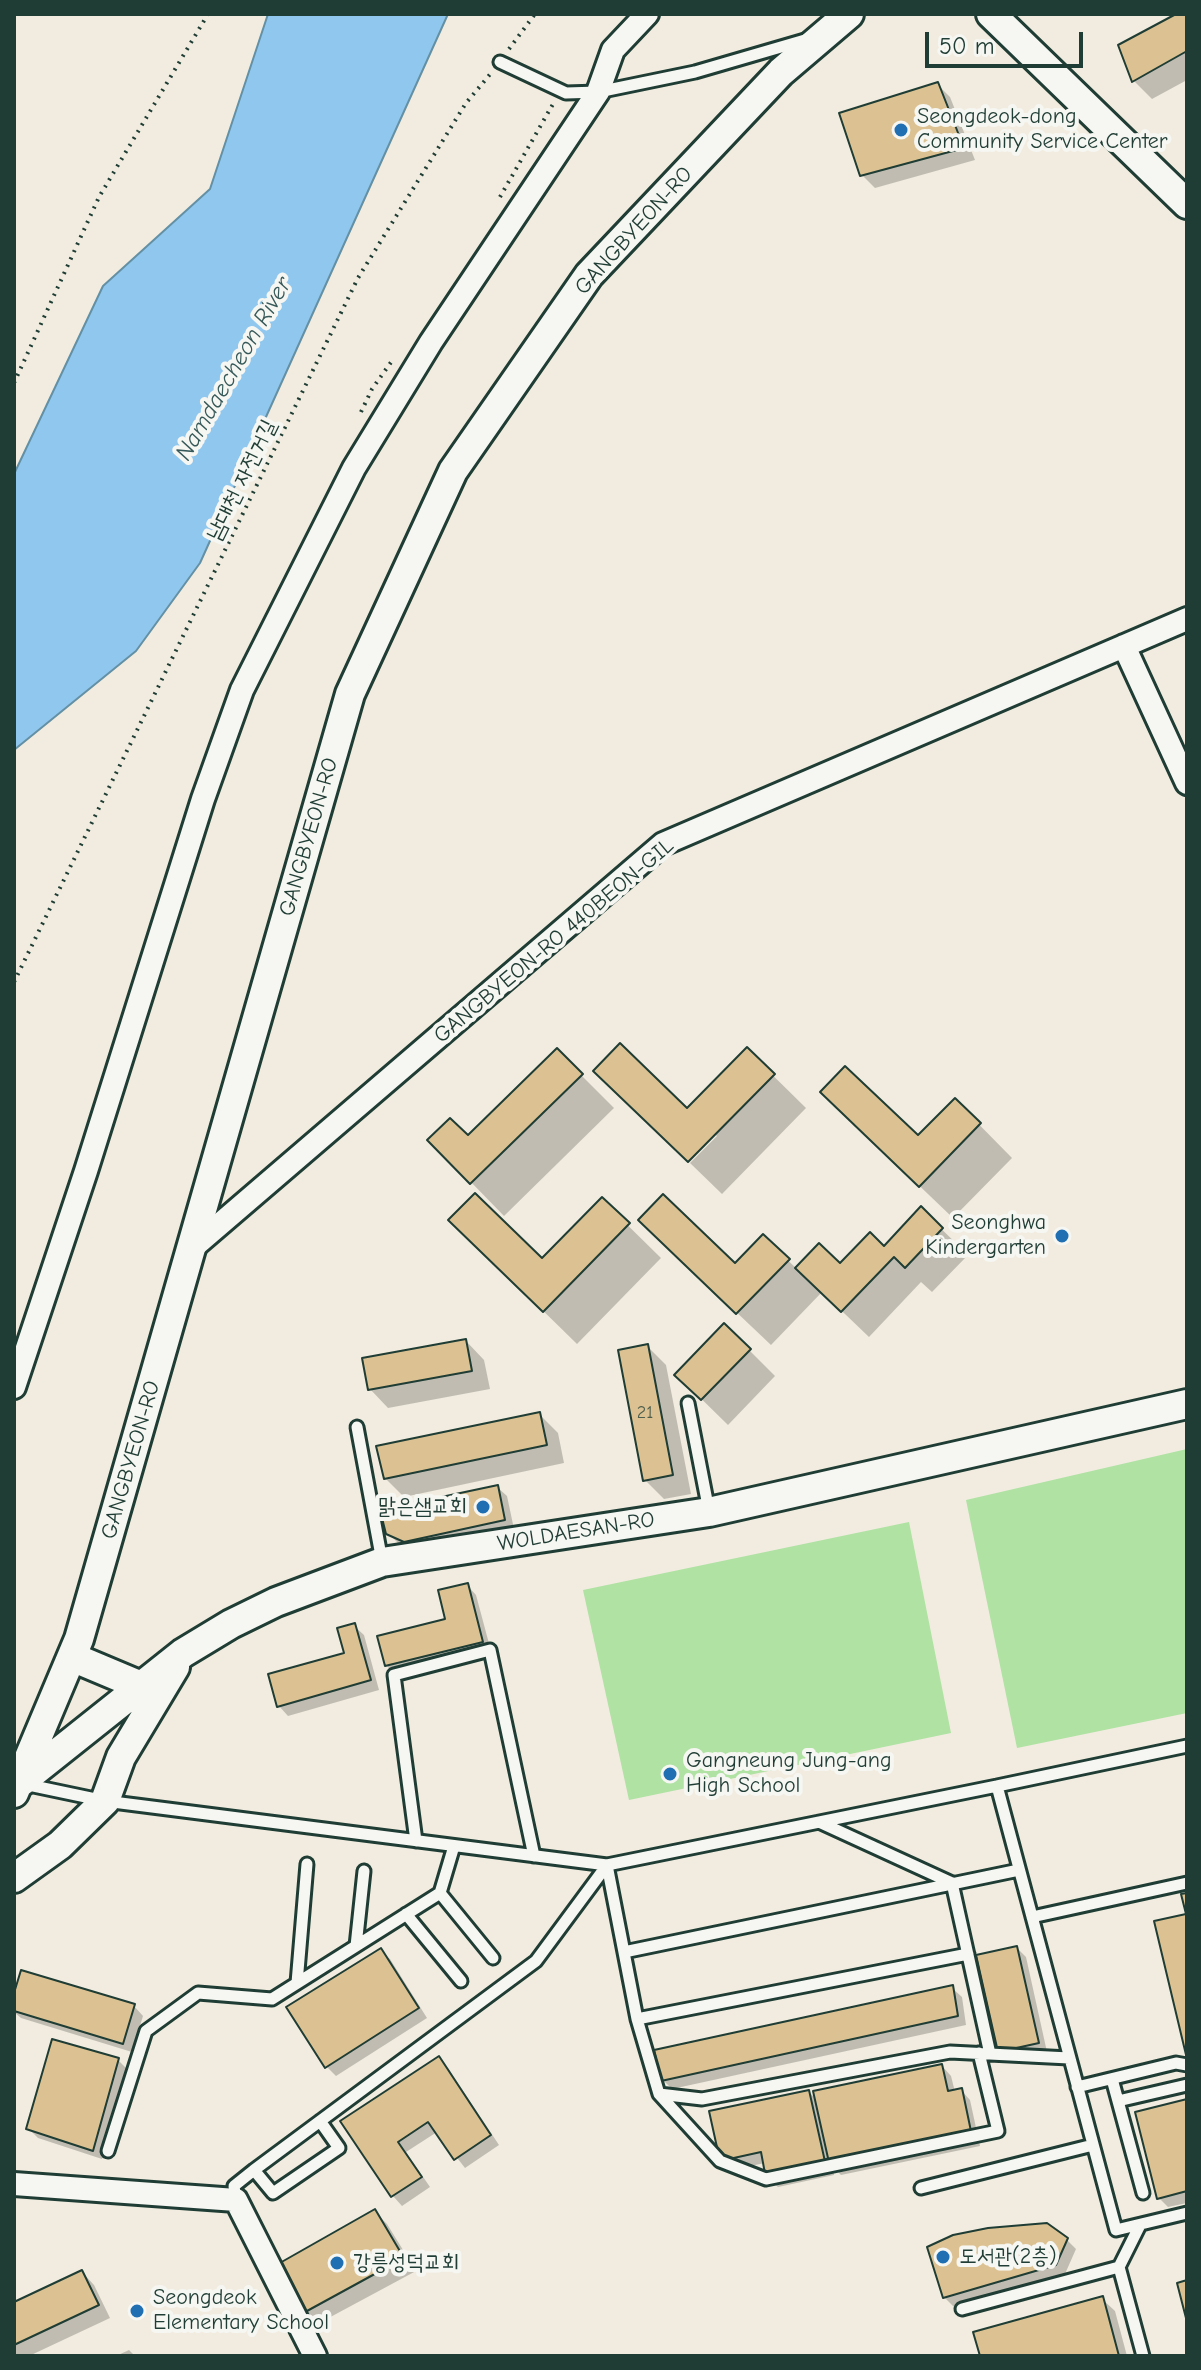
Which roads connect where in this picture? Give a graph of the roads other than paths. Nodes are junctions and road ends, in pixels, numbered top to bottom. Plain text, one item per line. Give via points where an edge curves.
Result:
1 (647, 14) edge
2 (849, 14) edge
3 (991, 14) edge
4 (824, 35) junction
5 (500, 62) road end
6 (598, 92) junction
7 (1187, 204) edge
8 (1187, 619) edge
9 (1124, 646) junction
10 (1187, 783) edge
11 (191, 1249) junction
12 (14, 1387) edge
13 (688, 1403) dead end
14 (1187, 1404) edge
15 (357, 1427) dead end
16 (709, 1512) junction
17 (382, 1562) junction
18 (183, 1653) junction
19 (72, 1657) junction
20 (141, 1686) junction
21 (1187, 1746) edge
22 (997, 1786) junction
23 (17, 1788) edge
24 (105, 1801) junction
25 (818, 1822) junction
26 (416, 1841) junction
27 (454, 1846) junction
28 (534, 1856) junction
29 (307, 1864) dead end
30 (607, 1865) junction
31 (1019, 1870) junction
32 (364, 1871) dead end
33 (14, 1878) edge
34 (952, 1883) junction
35 (1187, 1883) edge
36 (440, 1893) junction
37 (406, 1914) junction
38 (1032, 1917) junction
39 (356, 1946) junction
40 (624, 1952) junction
41 (968, 1954) junction
42 (493, 1958) dead end
43 (461, 1981) dead end
44 (297, 1983) junction
45 (637, 2019) junction
46 (984, 2054) junction
47 (1069, 2058) junction
48 (1187, 2065) edge
49 (1112, 2079) junction
50 (1187, 2085) edge
51 (1077, 2087) junction
52 (659, 2094) junction
53 (1118, 2101) junction
54 (320, 2121) junction
55 (1093, 2145) junction
56 (108, 2151) dead end
57 (254, 2170) junction
58 (14, 2184) edge
59 (921, 2188) dead end
60 (1143, 2193) dead end
61 (236, 2200) junction
62 (1187, 2213) edge
63 (1140, 2225) junction
64 (1119, 2267) junction
65 (962, 2309) dead end
66 (315, 2356) edge
67 (1143, 2356) edge

1 - 6 street via 613,50
2 - 4 street, GANGBYEON-RO
3 - 7 street
4 - 6 lane via 695,72
4 - 11 street, GANGBYEON-RO via 781,72 589,275 453,471 350,694
5 - 6 lane via 566,93
6 - 12 street via 361,455 242,690
8 - 9 street, GANGBYEON-RO 440BEON-GIL
9 - 10 street
9 - 11 street, GANGBYEON-RO 440BEON-GIL via 663,844
11 - 19 street, GANGBYEON-RO
13 - 16 lane
14 - 16 street, WOLDAESAN-RO
15 - 17 lane
16 - 17 street, WOLDAESAN-RO
17 - 18 street, WOLDAESAN-RO via 276,1602
18 - 20 street, WOLDAESAN-RO
18 - 24 street via 121,1757
19 - 20 street
19 - 23 street, GANGBYEON-RO
20 - 23 street, WOLDAESAN-RO
21 - 22 lane
22 - 25 lane
22 - 31 lane
23 - 24 lane
24 - 26 lane
24 - 33 street via 60,1845
25 - 30 lane
25 - 34 lane
26 - 27 lane
26 - 28 lane via 394,1675 490,1650
27 - 28 lane
27 - 36 lane
28 - 30 lane
29 - 44 lane
30 - 40 lane
30 - 54 lane via 536,1961
31 - 34 lane
31 - 38 lane
32 - 39 lane
34 - 40 lane
34 - 41 lane
35 - 38 lane
36 - 37 lane
36 - 42 lane
37 - 39 lane
37 - 43 lane
38 - 47 lane
39 - 44 lane
40 - 45 lane
41 - 45 lane
41 - 46 lane
44 - 56 lane via 272,1999 198,1993 146,2031
45 - 52 lane
46 - 47 lane
46 - 52 lane via 950,2052 702,2099
46 - 52 lane via 998,2131 766,2179 720,2161
47 - 51 lane
48 - 49 lane
49 - 51 lane
49 - 53 lane
50 - 53 lane
51 - 55 lane
53 - 60 lane
54 - 57 lane
54 - 57 lane via 339,2148 273,2193
55 - 59 lane
55 - 63 lane via 1116,2230
57 - 61 lane via 234,2186
58 - 61 street
61 - 66 street
62 - 63 lane
63 - 64 lane
64 - 65 lane
64 - 67 lane

